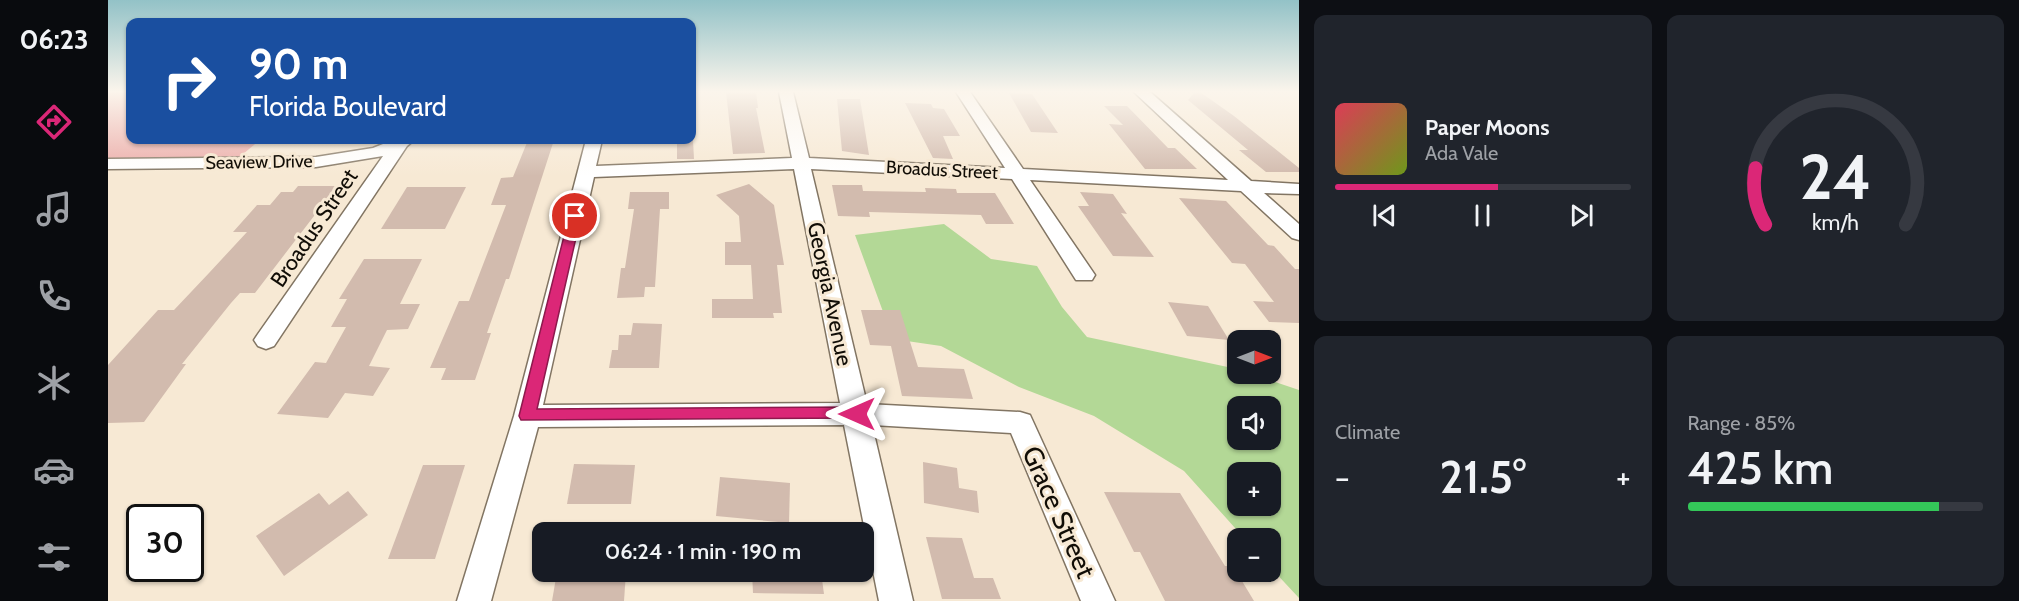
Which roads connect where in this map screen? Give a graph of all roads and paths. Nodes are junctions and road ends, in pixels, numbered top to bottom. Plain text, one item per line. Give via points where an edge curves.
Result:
1 (792, 120) edge
2 (982, 120) edge
3 (1172, 120) edge
4 (397, 144) edge
5 (402, 144) edge
6 (593, 144) edge
7 (801, 162) junction
8 (108, 164) edge
9 (586, 172) junction
10 (1020, 174) junction
11 (1245, 186) junction
12 (1299, 189) edge
13 (1299, 234) edge
14 (1084, 274) dead end
15 (266, 340) dead end
16 (857, 414) junction
17 (527, 416) junction
18 (474, 601) edge
19 (896, 601) edge
20 (1098, 601) edge

1 - 7 street, Georgia Avenue
2 - 10 street
3 - 11 street
4 - 8 street, Seaview Drive via 377,152 316,162
5 - 15 street, Broadus Street
6 - 9 street
7 - 9 street, Broadus Street
7 - 10 street, Broadus Street
7 - 16 street, Georgia Avenue
9 - 17 street
10 - 11 street, Broadus Street
10 - 14 street
11 - 12 street, Broadus Street
11 - 13 street
16 - 17 street
16 - 19 street, Georgia Avenue
16 - 20 street, Grace Street via 1020,423
17 - 18 street

